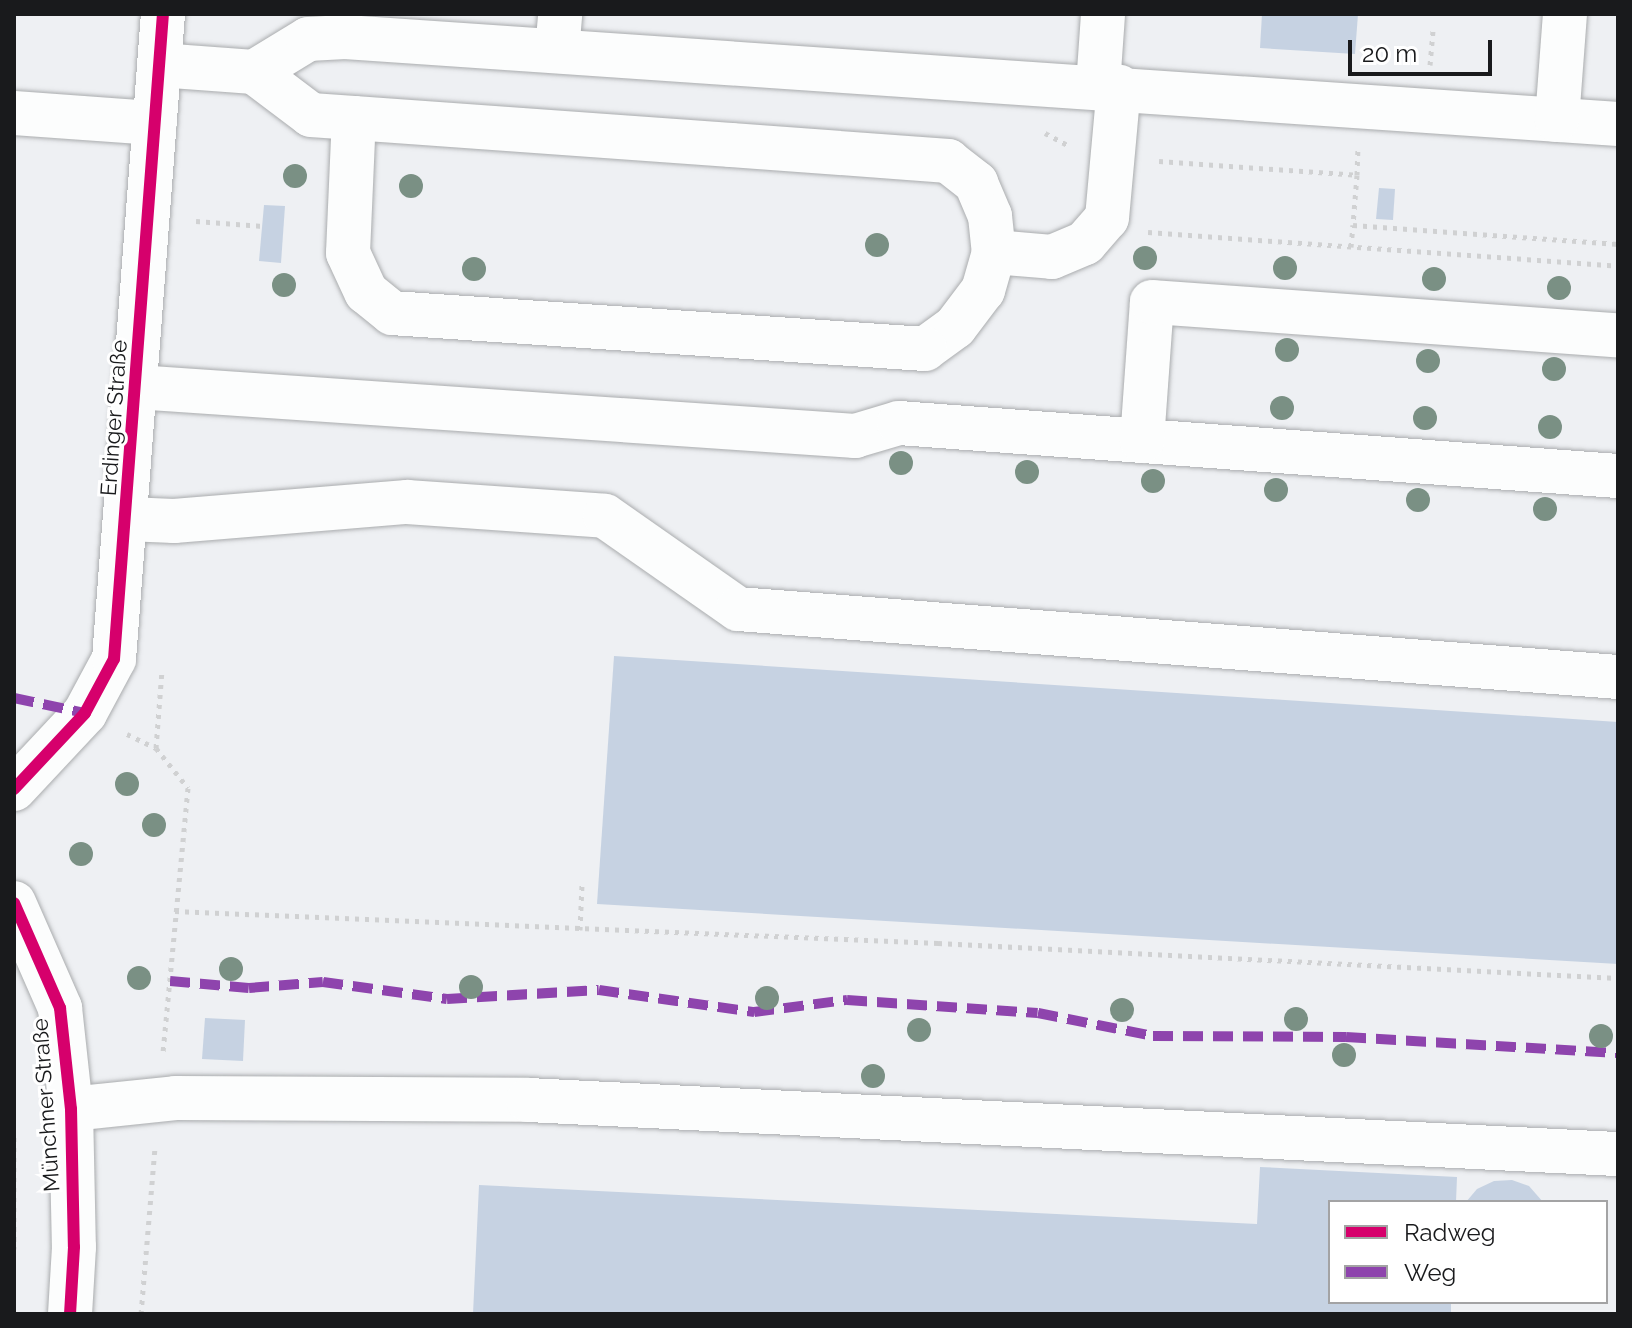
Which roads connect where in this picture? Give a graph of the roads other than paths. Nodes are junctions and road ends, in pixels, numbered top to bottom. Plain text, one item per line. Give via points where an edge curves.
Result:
1 (163, 14) edge
2 (1103, 14) edge
3 (1565, 14) edge
4 (346, 25) edge
5 (558, 32) edge
6 (159, 65) junction
7 (254, 72) junction
8 (1108, 87) junction
9 (14, 113) edge
10 (354, 118) junction
11 (1557, 120) junction
12 (155, 123) junction
13 (1618, 124) edge
14 (994, 252) junction
15 (1618, 335) edge
16 (136, 387) junction
17 (1142, 441) junction
18 (1618, 476) edge
19 (127, 519) junction
20 (1618, 677) edge
21 (14, 789) edge
22 (14, 903) edge
23 (71, 1109) junction
24 (1618, 1154) edge
25 (70, 1314) edge

1 - 6 street, Erdinger Straße
2 - 8 street
3 - 11 street
4 - 5 street
4 - 7 street via 308,39
5 - 8 street
6 - 7 street
6 - 12 street, Erdinger Straße
7 - 10 street via 311,115
8 - 11 street
8 - 14 street via 1107,218 1085,243 1052,257
9 - 12 street
10 - 14 street via 948,161 976,183 990,216
10 - 14 street via 348,253 366,292 392,313 925,349 955,327 983,290
11 - 13 street
12 - 16 street, Erdinger Straße
15 - 17 street via 1152,302
16 - 17 street via 855,436 899,423
16 - 19 street, Erdinger Straße
17 - 18 street
19 - 20 street via 174,521 407,502 605,516 738,609
19 - 21 street, Erdinger Straße via 114,659 85,713
22 - 23 street, Münchner Straße via 60,1008
23 - 24 street via 159,1099 528,1100
23 - 25 street, Münchner Straße

